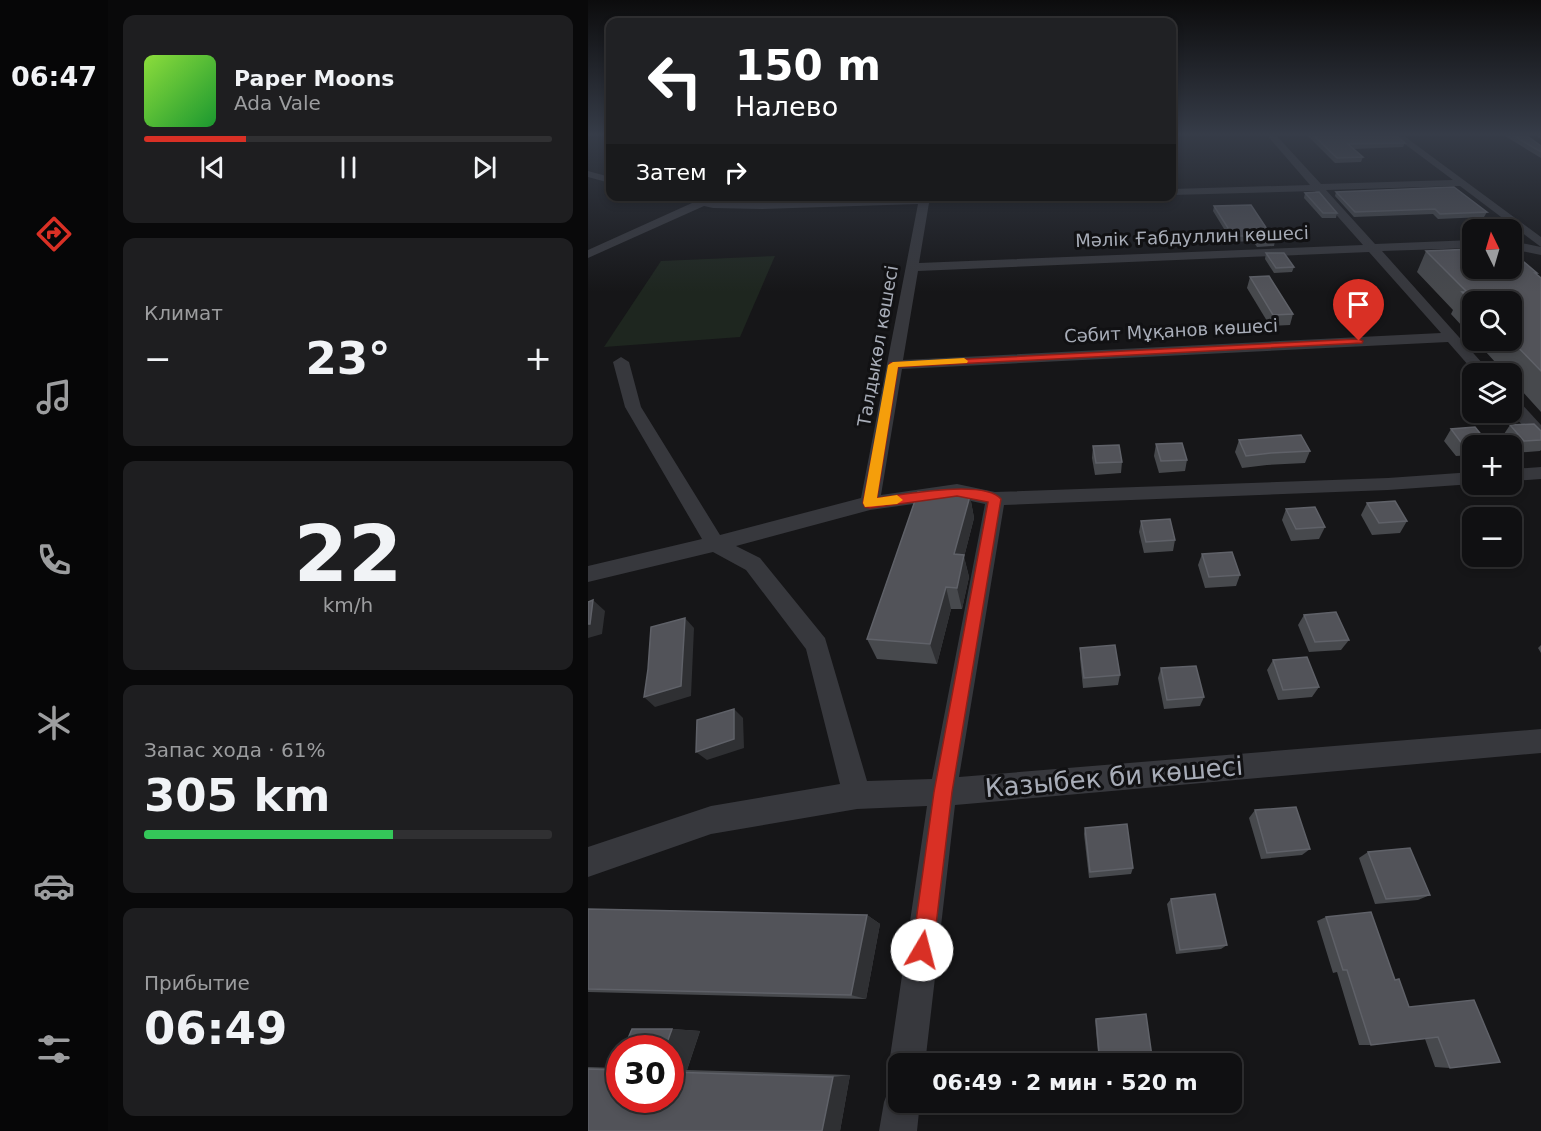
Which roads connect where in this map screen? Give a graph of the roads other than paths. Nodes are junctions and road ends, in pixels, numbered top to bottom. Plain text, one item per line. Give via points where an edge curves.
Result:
1 (1382, 186) edge
2 (1466, 186) edge
3 (1318, 188) junction
4 (1176, 192) edge
5 (697, 201) edge
6 (878, 201) edge
7 (925, 201) edge
8 (701, 202) junction
9 (1541, 243) edge
10 (1462, 244) edge
11 (1522, 247) edge
12 (1372, 248) junction
13 (1541, 252) edge
14 (588, 254) edge
15 (912, 267) junction
16 (1452, 337) junction
17 (621, 362) dead end
18 (1475, 363) edge
19 (893, 365) junction
20 (1522, 415) edge
21 (1541, 436) edge
22 (1541, 474) edge
23 (1522, 475) edge
24 (1462, 479) edge
25 (995, 499) junction
26 (870, 503) junction
27 (715, 544) junction
28 (588, 574) edge
29 (1541, 741) edge
30 (943, 792) junction
31 (857, 795) junction
32 (588, 862) edge
33 (908, 1053) edge
34 (900, 1113) edge
35 (898, 1131) edge

1 - 3 street
2 - 9 street
3 - 4 street
3 - 12 street
5 - 8 street
6 - 8 street via 762,206
7 - 15 street, Талдыкөл көшесі
8 - 14 street
10 - 12 street, Мәлік Ғабдуллин көшесі
11 - 13 street
12 - 15 street, Мәлік Ғабдуллин көшесі
12 - 16 street
15 - 19 street, Талдыкөл көшесі
16 - 18 street
16 - 19 street, Сәбит Мұқанов көшесі
17 - 27 street via 633,407
19 - 26 street, Талдыкөл көшесі
20 - 21 street
22 - 23 street
24 - 25 street
25 - 26 street via 957,491
25 - 30 street
26 - 27 street
27 - 28 street
27 - 31 street via 753,564 817,645
29 - 30 street, Казыбек би көшесі
30 - 31 street, Казыбек би көшесі
30 - 33 street
31 - 32 street, Казыбек би көшесі via 711,820
34 - 35 street

